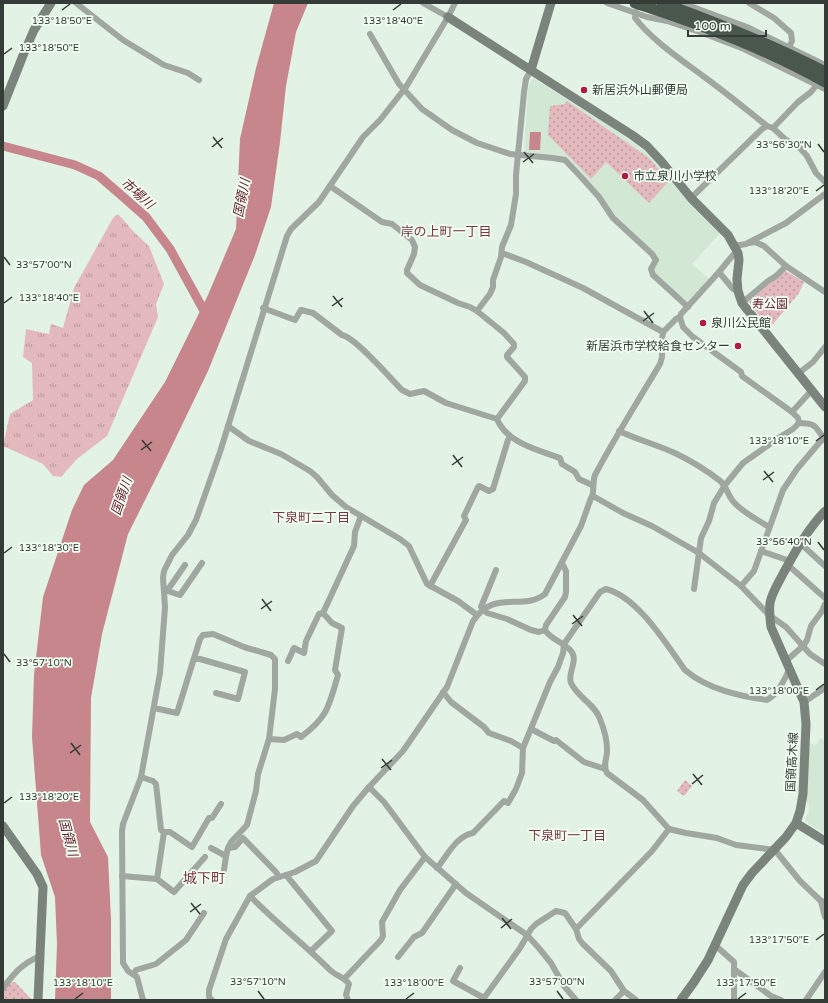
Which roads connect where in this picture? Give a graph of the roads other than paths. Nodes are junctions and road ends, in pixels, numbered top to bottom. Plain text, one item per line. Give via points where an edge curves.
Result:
1 (51, 3) edge
2 (76, 3) edge
3 (423, 3) edge
4 (455, 3) edge
5 (551, 3) edge
6 (607, 3) edge
7 (662, 3) edge
8 (682, 3) edge
9 (749, 3) edge
10 (636, 8) edge
11 (448, 17) junction
12 (370, 34) dead end
13 (788, 47) junction
14 (825, 66) edge
15 (531, 70) junction
16 (199, 80) dead end
17 (823, 80) edge
18 (404, 90) junction
19 (3, 106) edge
20 (770, 127) junction
21 (518, 155) junction
22 (825, 182) edge
23 (330, 186) junction
24 (825, 194) edge
25 (691, 198) junction
26 (746, 244) junction
27 (736, 249) junction
28 (502, 253) junction
29 (786, 266) junction
30 (719, 272) junction
31 (738, 291) junction
32 (825, 292) edge
33 (742, 303) junction
34 (688, 307) junction
35 (264, 308) junction
36 (477, 311) junction
37 (680, 317) junction
38 (664, 332) junction
39 (825, 347) edge
40 (799, 373) junction
41 (812, 390) junction
42 (825, 407) edge
43 (792, 412) junction
44 (497, 420) junction
45 (799, 423) junction
46 (228, 426) junction
47 (620, 431) junction
48 (510, 436) junction
49 (824, 438) edge
50 (592, 485) junction
51 (725, 485) junction
52 (593, 496) junction
53 (825, 511) edge
54 (361, 516) junction
55 (769, 528) junction
56 (800, 543) junction
57 (761, 551) junction
58 (699, 553) junction
59 (202, 563) dead end
60 (562, 563) junction
61 (789, 563) junction
62 (185, 565) dead end
63 (825, 566) edge
64 (496, 570) dead end
65 (430, 586) junction
66 (742, 586) junction
67 (694, 589) dead end
68 (165, 590) junction
69 (825, 598) edge
70 (824, 608) edge
71 (483, 610) junction
72 (323, 613) junction
73 (477, 615) junction
74 (769, 615) junction
75 (545, 630) junction
76 (564, 644) junction
77 (803, 646) junction
78 (194, 659) junction
79 (288, 661) dead end
80 (788, 664) junction
81 (825, 664) edge
82 (825, 688) edge
83 (443, 692) junction
84 (216, 693) dead end
85 (804, 702) junction
86 (154, 708) junction
87 (531, 729) junction
88 (269, 739) junction
89 (523, 748) junction
90 (604, 769) junction
91 (141, 777) junction
92 (369, 787) junction
93 (221, 804) dead end
94 (796, 823) junction
95 (3, 826) edge
96 (669, 829) junction
97 (164, 832) junction
98 (825, 841) edge
99 (212, 848) dead end
100 (228, 848) junction
101 (775, 850) junction
102 (226, 856) junction
103 (425, 856) junction
104 (205, 857) dead end
105 (437, 868) junction
106 (224, 870) dead end
107 (286, 875) junction
108 (122, 876) junction
109 (279, 877) junction
110 (157, 879) junction
111 (456, 884) junction
112 (250, 896) junction
113 (823, 902) edge
114 (204, 913) dead end
115 (825, 917) edge
116 (576, 929) junction
117 (527, 935) junction
118 (715, 945) junction
119 (310, 951) junction
120 (40, 956) junction
121 (398, 957) dead end
122 (460, 968) dead end
123 (734, 969) junction
124 (825, 972) edge
125 (134, 974) junction
126 (345, 978) junction
127 (3, 988) edge
128 (624, 990) junction
129 (484, 999) edge
130 (38, 1000) edge
131 (143, 1000) edge
132 (212, 1000) edge
133 (348, 1000) edge
134 (576, 1000) edge
135 (615, 1000) edge
136 (636, 1000) edge
137 (681, 1000) edge
138 (734, 1000) edge
139 (781, 1000) edge
140 (806, 1000) edge

1 - 19 main road via 34,30
2 - 16 street via 123,40 164,65 188,73
3 - 11 street
4 - 11 street
5 - 15 main road
6 - 10 street
7 - 17 highway via 790,54
8 - 13 street via 740,24
9 - 13 street via 774,18 791,33 792,41
10 - 17 highway via 706,26
10 - 20 street via 635,18 642,27 672,53
11 - 15 main road
11 - 18 street
12 - 18 street
13 - 14 street
15 - 21 street via 526,78
15 - 25 main road via 647,146
17 - 20 street
18 - 21 street via 422,109 452,130 477,143
18 - 23 street via 363,137
20 - 22 street via 799,147
20 - 25 street
21 - 28 street via 514,211
21 - 34 street via 565,160 613,218 652,254 656,260 651,269 653,275
23 - 35 street via 287,236
23 - 36 street via 382,222 392,224 412,240 414,254 407,273 420,285
24 - 26 street via 786,223
25 - 27 main road via 728,235
26 - 27 street
26 - 29 street via 755,242 764,246
27 - 30 street
27 - 31 main road via 739,260
28 - 36 street via 490,294
28 - 38 street via 583,288
29 - 32 street
29 - 33 street
30 - 31 street
30 - 34 street
31 - 33 main road
33 - 40 main road
34 - 37 street
35 - 44 street via 295,320 301,310 313,313 357,346 402,390 410,394 424,391 446,403
35 - 46 street
36 - 44 street via 514,344 507,357 524,377 525,382
37 - 38 street
37 - 43 street via 683,327 693,337
38 - 47 street via 660,364
39 - 40 street via 813,362
40 - 41 main road
41 - 42 main road
41 - 43 street
43 - 45 street
44 - 48 street
45 - 49 street via 810,423
45 - 51 street via 743,463
46 - 54 street via 249,441 281,454 310,471 332,495
46 - 68 street via 196,520 166,565 163,578
47 - 50 street
47 - 51 street via 676,454
48 - 50 street via 560,458 562,464 575,472 579,479
48 - 65 street via 493,489 489,491 478,487 464,516 466,520
49 - 55 street via 783,490
50 - 52 street
51 - 55 street via 733,501
51 - 58 street via 714,503 701,538
52 - 58 street
52 - 60 street
53 - 56 main road, 国領高木線
54 - 65 street via 409,546 425,581
54 - 72 street via 355,532 354,546
55 - 57 street
56 - 61 main road, 国領高木線
56 - 63 street
57 - 61 street
57 - 66 street via 754,571
58 - 66 street
58 - 67 street
59 - 68 street via 180,595
60 - 71 street via 545,594 540,598 498,602
60 - 75 street via 566,571 565,597
61 - 69 street
61 - 74 main road, 国領高木線 via 773,592
62 - 68 street
64 - 71 street via 481,607
65 - 73 street via 458,600
66 - 74 street
68 - 86 street via 160,673
70 - 77 street via 811,626
71 - 73 street
71 - 75 street via 531,630
72 - 79 street via 319,614 306,641 304,652 294,648
72 - 88 street via 332,623 342,628 335,670 338,675 330,705 314,727 301,737 297,734 284,740
73 - 83 street
74 - 77 street via 786,627
74 - 80 main road, 国領高木線 via 771,627
75 - 76 street
76 - 80 street via 600,592 606,589 613,591 646,617 685,670 722,690 767,700 779,689
76 - 87 street via 558,667
76 - 90 street via 574,658 571,683 600,717 608,751
77 - 80 street
77 - 81 street
78 - 84 street via 245,672 238,699
78 - 86 street via 177,713
78 - 88 street via 200,638 207,634 271,655 274,659 275,688
80 - 85 main road, 国領高木線
82 - 85 street
83 - 89 street via 451,702 489,733
83 - 92 street via 403,751
85 - 94 main road, 国領高木線 via 806,724 803,794
86 - 91 street
87 - 89 street
87 - 90 street via 556,740 584,762
88 - 100 street via 247,825
89 - 105 street via 522,773 508,803 504,801 473,833 460,839
90 - 96 street via 643,800
91 - 97 street via 156,784 161,830
91 - 108 street via 123,824
92 - 103 street via 388,807
92 - 107 street via 316,861
93 - 97 street via 212,818 209,818 192,847 170,832
94 - 98 main road
94 - 101 main road, 国領高木線
95 - 120 main road via 37,874 43,887
96 - 101 street via 717,838 736,846
96 - 116 street via 648,856
97 - 110 street
99 - 102 street
100 - 102 street
100 - 109 street via 235,847 243,838
101 - 113 street via 800,881
101 - 118 main road, 国領高木線 via 743,886
102 - 106 street
103 - 105 street
103 - 126 street via 400,890 382,922 384,936
104 - 110 street via 174,892
105 - 111 street
107 - 109 street
107 - 119 street via 332,931
108 - 110 street
108 - 125 street via 123,963 128,971
109 - 112 street
111 - 117 street
111 - 121 street via 422,933 414,937
112 - 119 street
112 - 132 street via 226,939 209,990 209,997
113 - 115 street
114 - 125 street via 186,940 156,964 136,970
116 - 117 street via 566,913 556,911 536,924
116 - 128 street via 579,939 611,971
117 - 129 street
117 - 134 street
118 - 123 street via 734,962
118 - 137 main road, 国領高木線 via 698,977
119 - 126 street via 331,971
120 - 127 street via 15,972
120 - 130 main road
122 - 129 street via 453,981
123 - 138 street
123 - 139 street via 771,996
124 - 140 street
125 - 131 street
126 - 133 street via 349,984 346,995
128 - 135 street
128 - 136 street

